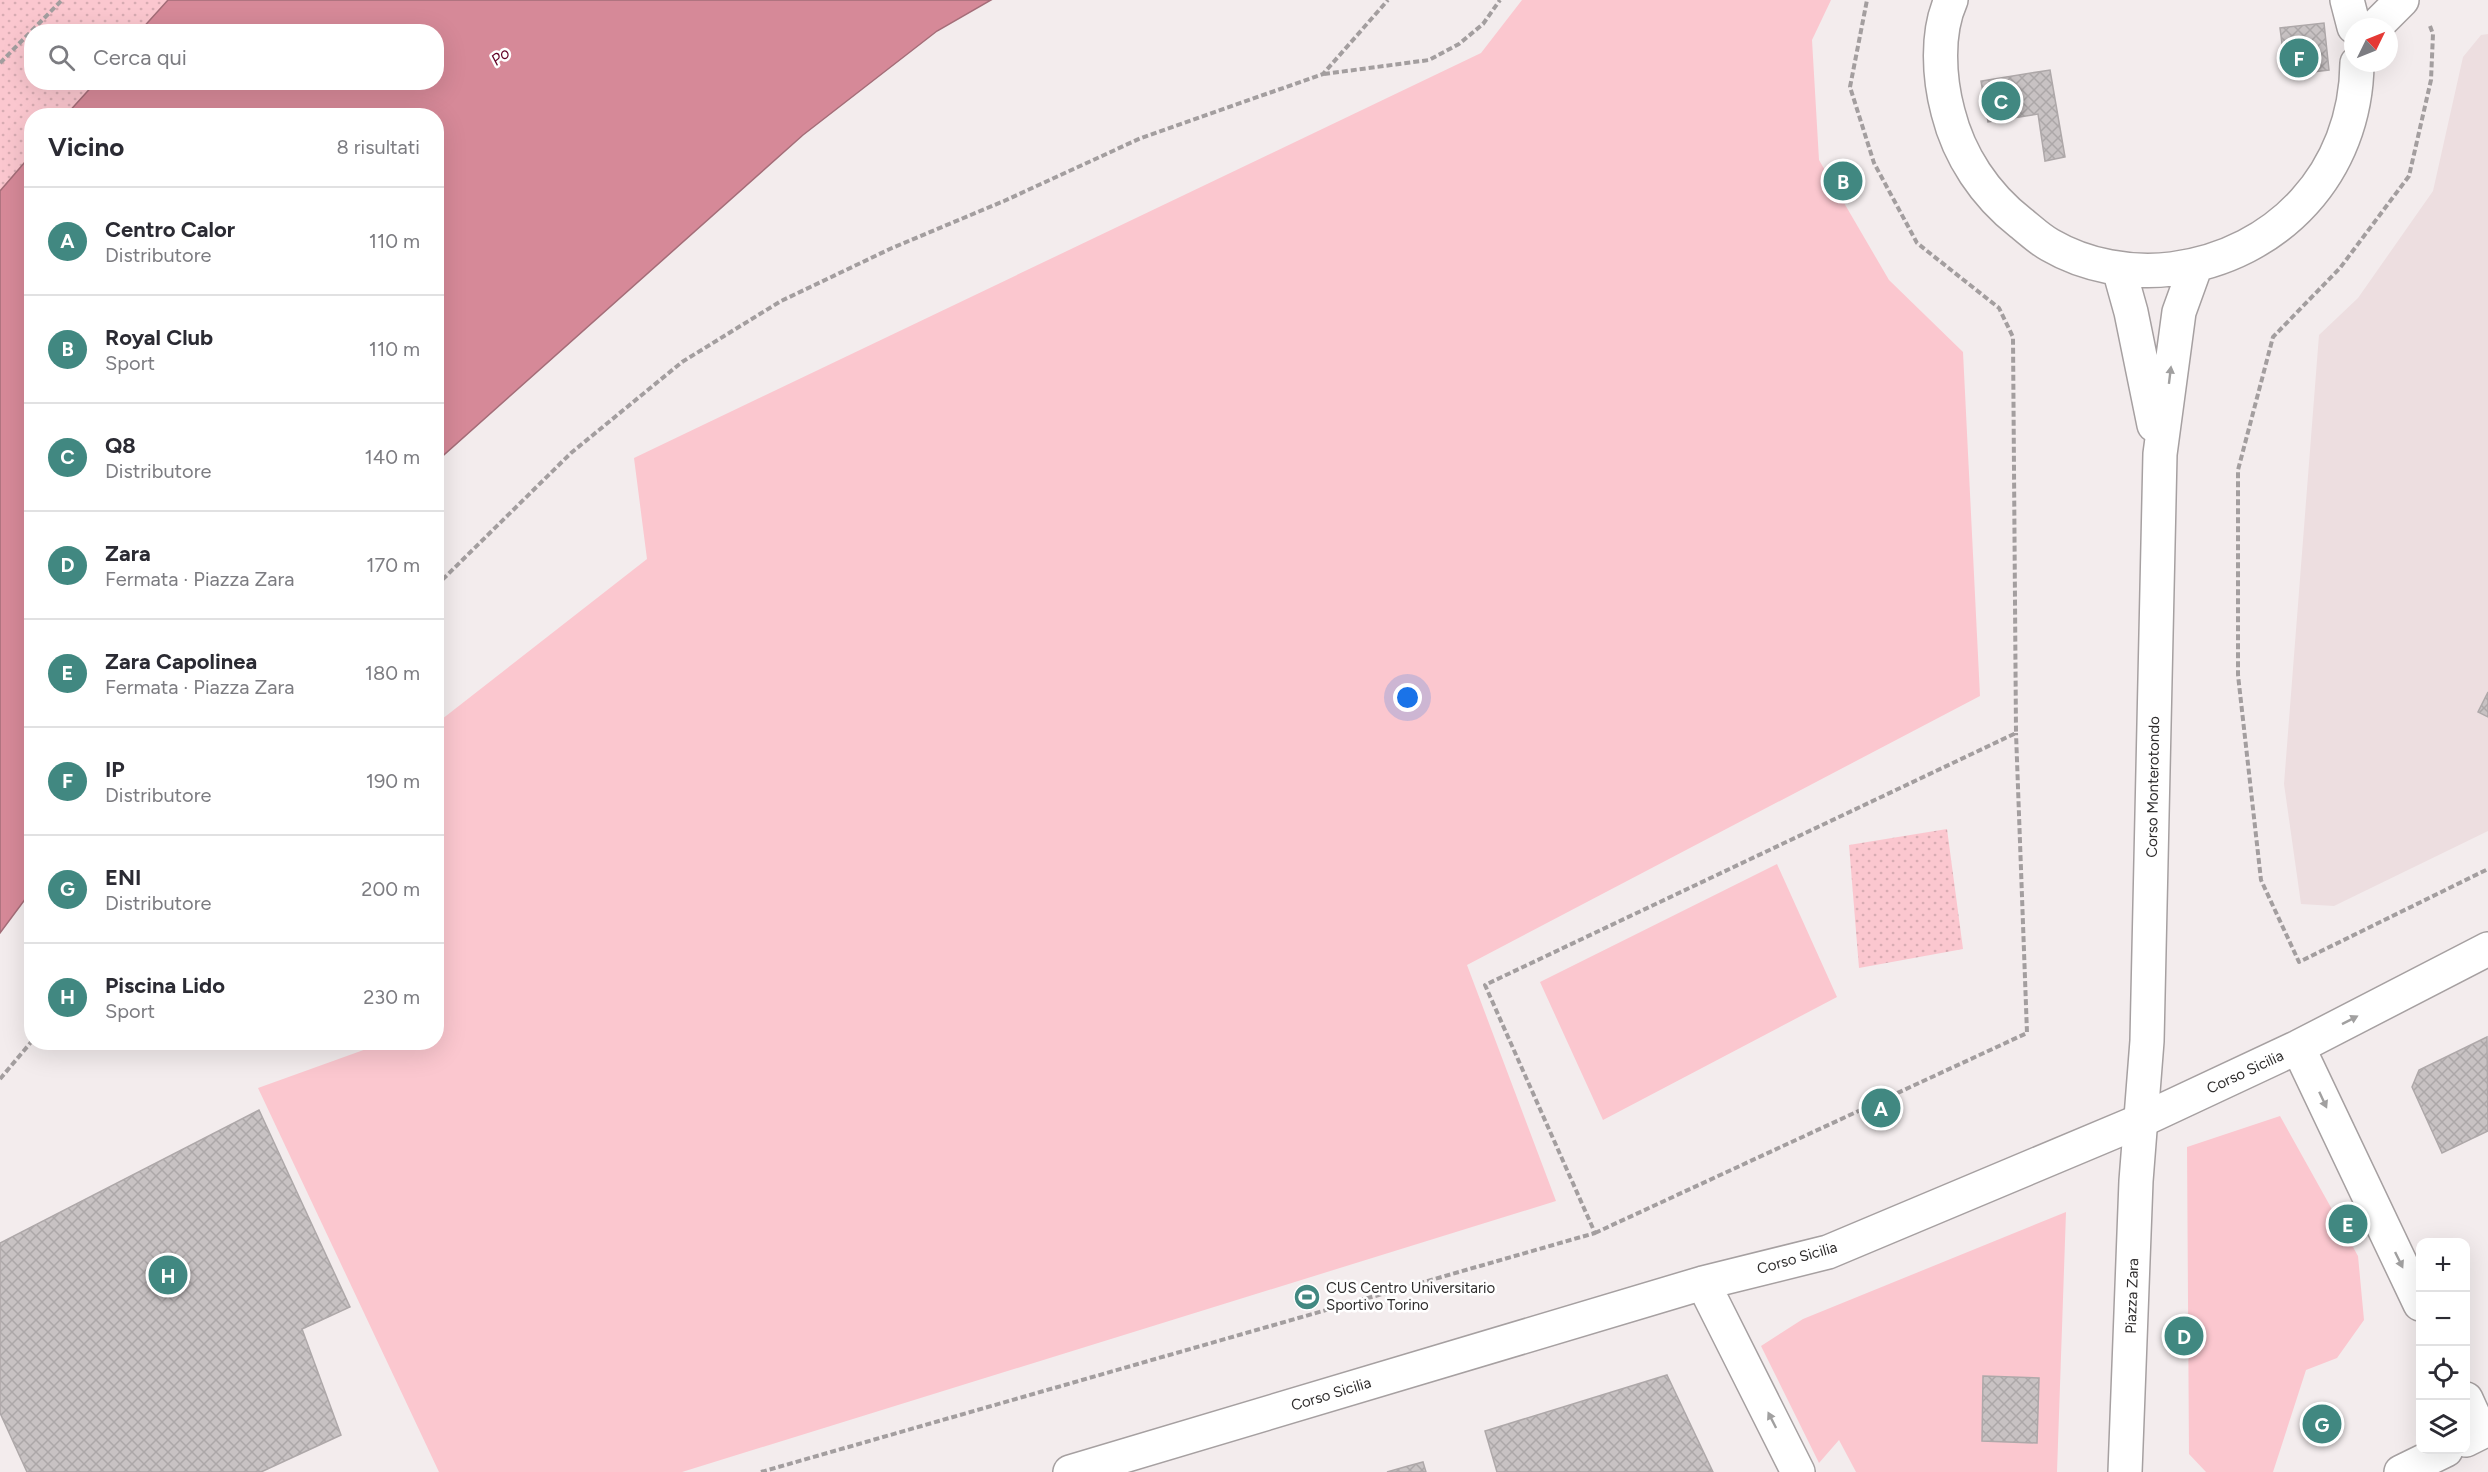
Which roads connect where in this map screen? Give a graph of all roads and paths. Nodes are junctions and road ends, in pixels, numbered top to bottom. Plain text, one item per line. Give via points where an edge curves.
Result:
1 (62, 0) edge
2 (1388, 0) edge
3 (1500, 0) edge
4 (1867, 0) edge
5 (1951, 0) edge
6 (2347, 0) edge
7 (2414, 9) edge
8 (2352, 18) edge
9 (2394, 18) edge
10 (38, 24) edge
11 (24, 39) edge
12 (0, 63) edge
13 (2356, 72) edge
14 (1323, 74) junction
15 (2196, 266) junction
16 (2119, 269) junction
17 (2160, 454) junction
18 (444, 578) edge
19 (2016, 733) junction
20 (2488, 869) edge
21 (2488, 949) edge
22 (2298, 1047) junction
23 (24, 1050) edge
24 (0, 1079) edge
25 (2140, 1121) junction
26 (1595, 1233) junction
27 (1703, 1283) junction
28 (2416, 1294) edge
29 (2466, 1400) edge
30 (2478, 1434) edge
31 (2436, 1454) edge
32 (761, 1472) edge
33 (1070, 1472) edge
34 (1798, 1472) edge
35 (2125, 1472) edge
36 (2401, 1472) edge

1 - 10 path
2 - 14 path
3 - 14 path via 1483,24 1459,44 1429,60
4 - 19 path via 1850,87 1874,163 1917,243 1999,308 2013,337
5 - 16 main road via 1941,62 1944,95 1952,126 1970,167 1998,205 2050,245 2083,260
6 - 8 main road
7 - 9 main road
7 - 20 path via 2433,34 2431,80 2409,176 2340,268 2273,337 2238,470 2238,675 2261,880 2299,962
11 - 12 path
13 - 15 main road via 2351,117 2321,182 2275,229 2237,252
14 - 18 path via 1141,138 781,301 682,363 572,453
15 - 16 main road via 2152,271
17 -> 15 main road, Corso Monterotondo via 2178,320
16 - 17 main road, Corso Monterotondo via 2132,312
17 - 25 main road, Corso Monterotondo via 2147,1041
19 - 26 path via 2027,1033
19 - 26 path via 1485,985
22 -> 21 main road, Corso Sicilia
22 - 25 main road, Corso Sicilia
22 -> 28 main road
23 - 24 path
25 - 27 main road, Corso Sicilia via 1828,1252
25 - 35 main road, Piazza Zara
26 - 32 path
27 - 33 main road, Corso Sicilia
34 -> 27 main road
29 - 30 main road
31 - 36 main road

